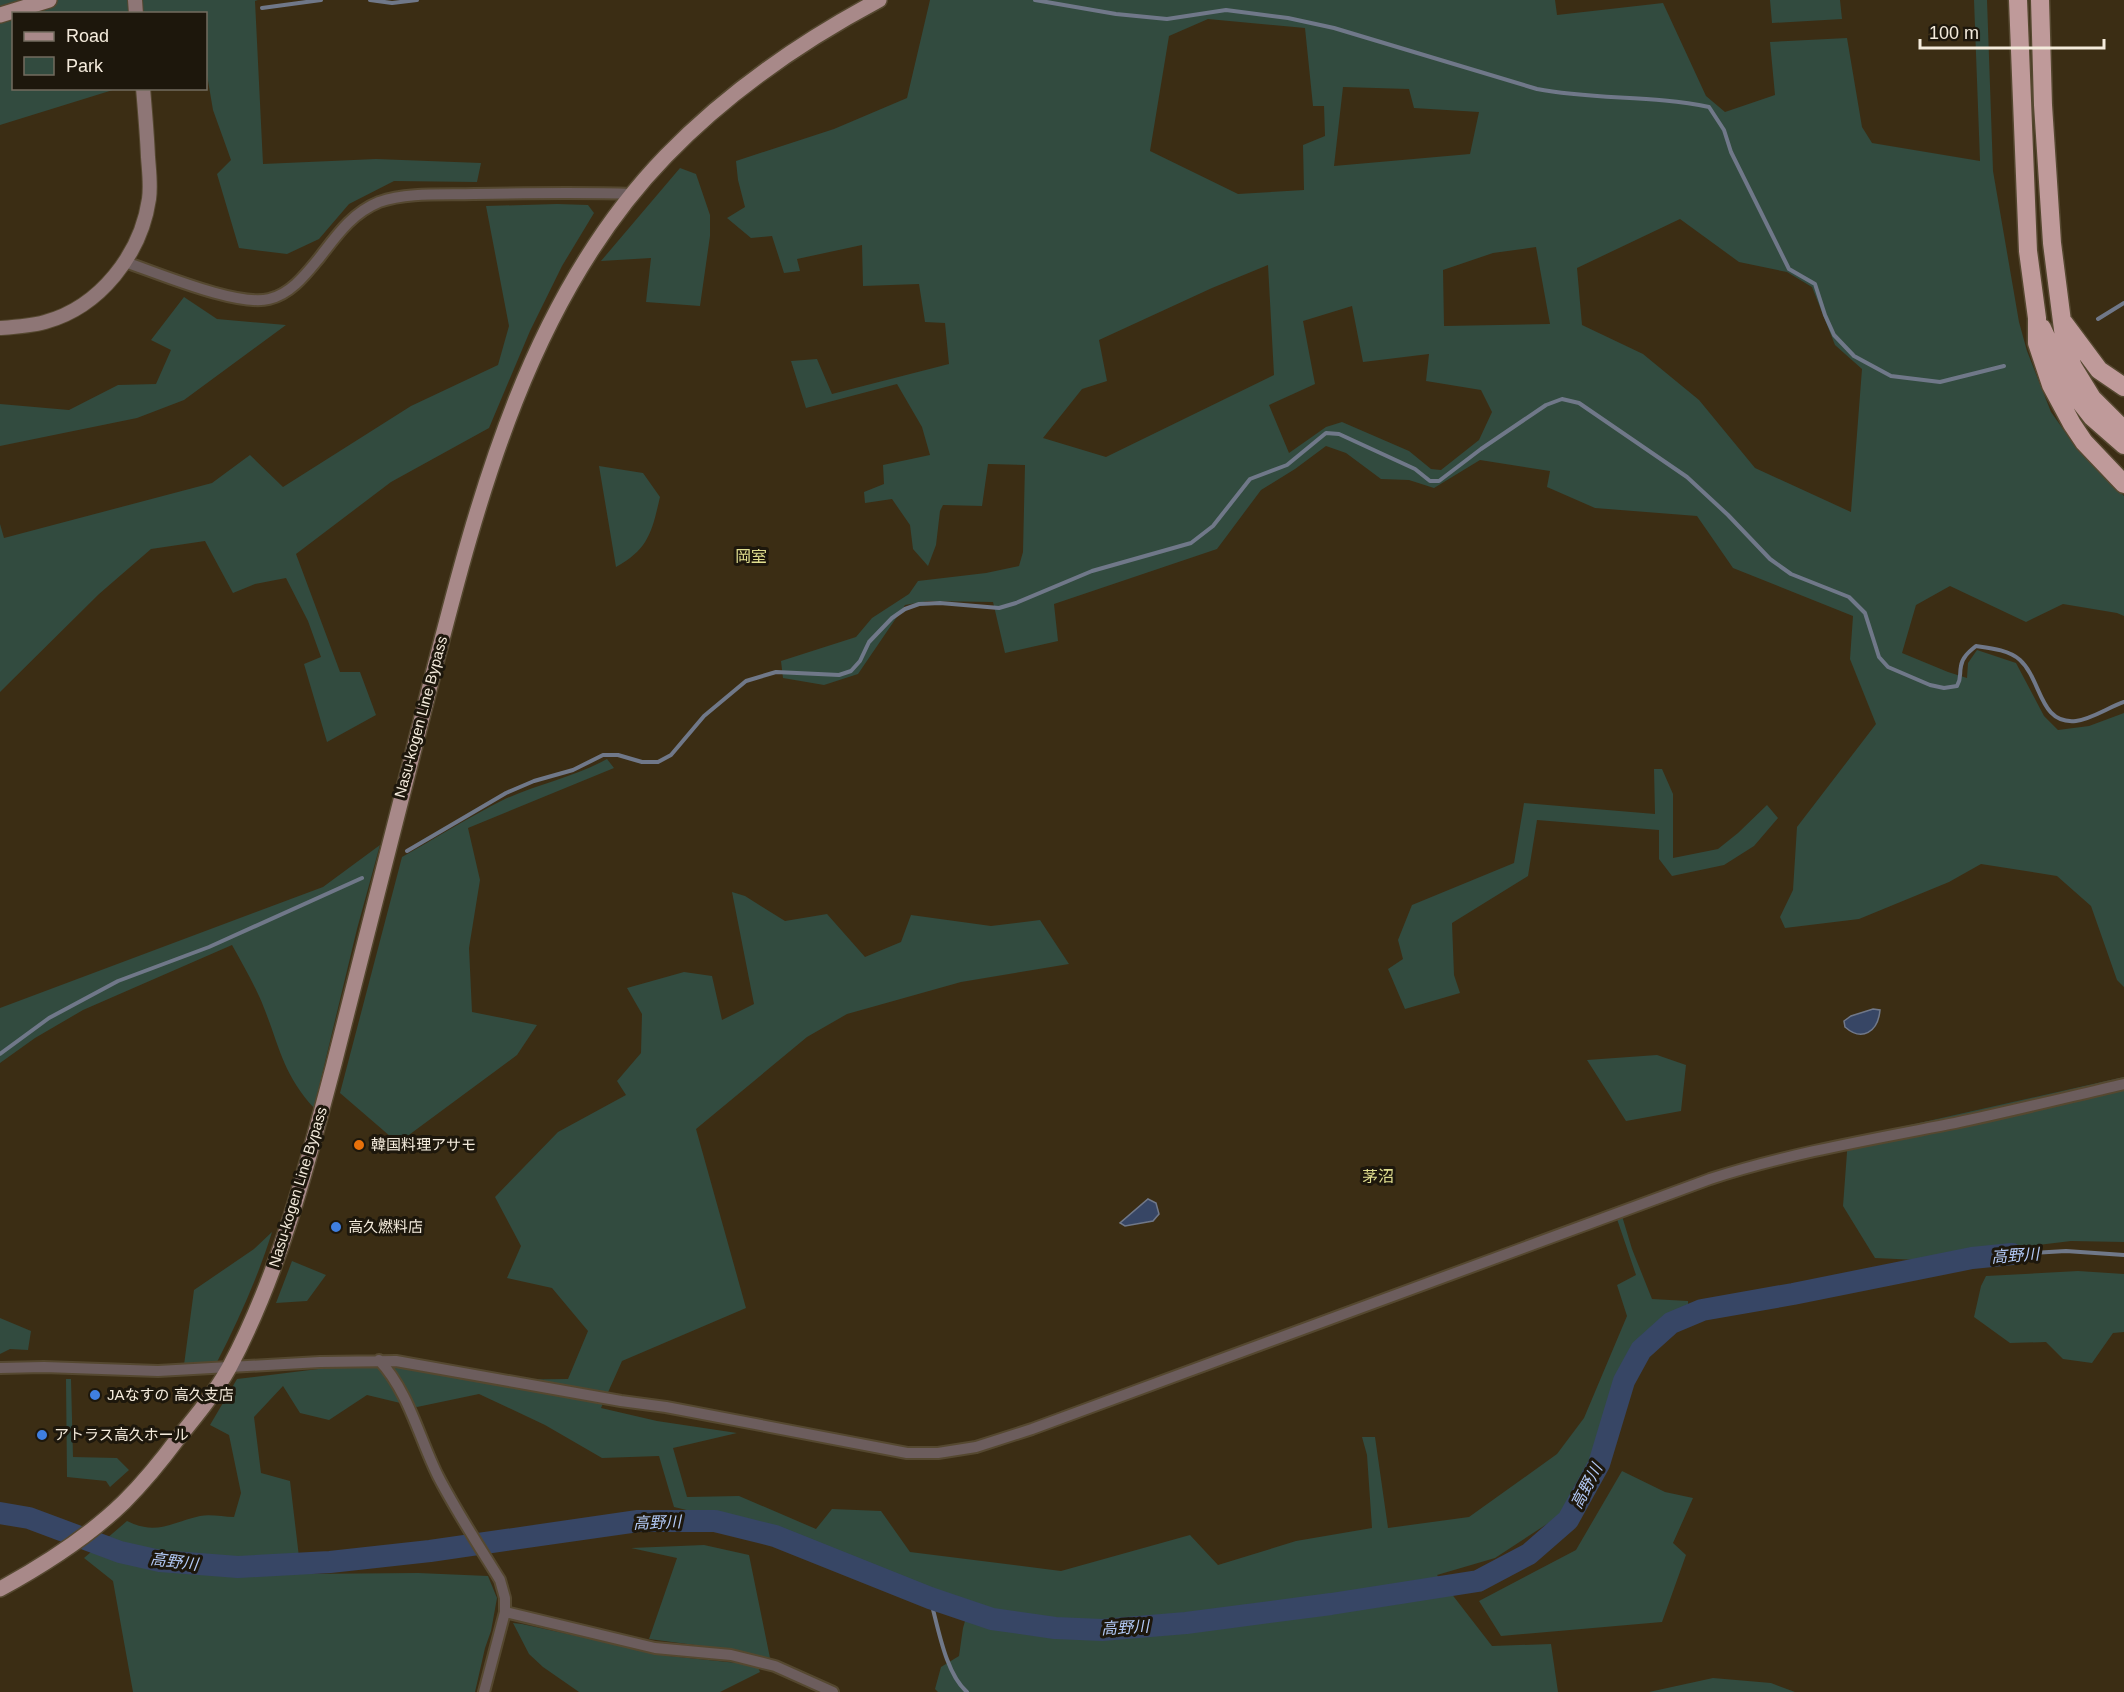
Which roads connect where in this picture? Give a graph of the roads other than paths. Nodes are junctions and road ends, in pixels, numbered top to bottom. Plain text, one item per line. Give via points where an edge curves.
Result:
1 (49, 0) edge
2 (879, 0) edge
3 (2018, 0) edge
4 (2040, 0) edge
5 (0, 15) edge
6 (143, 90) edge
7 (633, 194) junction
8 (125, 262) junction
9 (2037, 318) junction
10 (2063, 321) junction
11 (0, 328) edge
12 (2124, 387) edge
13 (2124, 430) edge
14 (2124, 445) edge
15 (2124, 484) edge
16 (2124, 1084) edge
17 (380, 1360) junction
18 (229, 1367) junction
19 (0, 1368) edge
20 (0, 1589) edge
21 (505, 1612) junction
22 (484, 1692) edge
23 (833, 1692) edge

1 - 5 main road
2 - 7 main road, Nasu-kogen Line Bypass via 819,33 740,92 682,140
3 - 9 highway via 2028,251
4 - 10 highway via 2052,243
6 - 8 street via 149,198 140,231
7 - 8 street via 431,195 380,202 359,212 341,229 304,277 269,299 228,297
7 - 18 main road, Nasu-kogen Line Bypass via 584,263 558,310 531,364 496,452 462,562 290,1222
8 - 11 street via 105,287 77,309 31,326
9 - 14 highway via 2070,389 2092,417
9 - 15 highway via 2037,344 2060,403 2084,442
10 - 12 highway via 2099,370
10 - 13 highway via 2065,345 2073,368 2092,398
16 - 17 street via 1745,1167 1162,1383 966,1449 907,1453 437,1366
17 - 18 street
17 - 21 street via 399,1387 439,1477 500,1580
18 - 19 street via 158,1371
18 - 20 main road, Nasu-kogen Line Bypass via 195,1417 124,1501 68,1548
21 - 22 street
21 - 23 street via 655,1647 731,1655 775,1666

